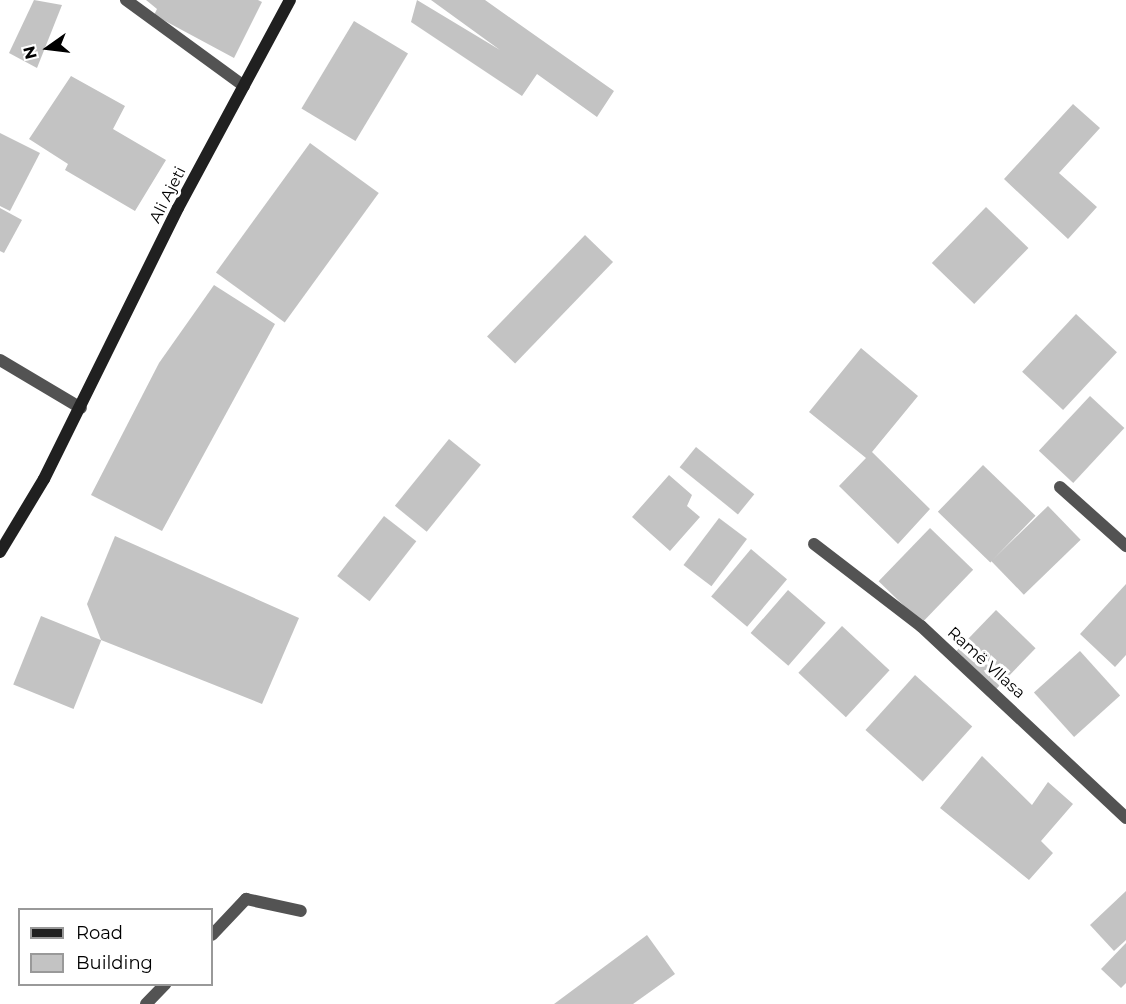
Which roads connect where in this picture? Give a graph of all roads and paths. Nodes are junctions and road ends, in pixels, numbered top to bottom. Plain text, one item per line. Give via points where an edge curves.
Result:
1 (126, 0) edge
2 (290, 0) edge
3 (244, 86) junction
4 (0, 360) edge
5 (81, 408) junction
6 (1060, 487) dead end
7 (814, 544) dead end
8 (1126, 546) edge
9 (0, 552) edge
10 (1126, 818) edge
11 (301, 911) dead end
12 (213, 934) edge
13 (163, 986) edge
14 (146, 1004) edge

1 - 3 street
2 - 3 main road, Ali Ajeti
3 - 5 main road, Ali Ajeti
4 - 5 street
5 - 9 main road, Ali Ajeti
6 - 8 street
7 - 10 street, Ramë Vllasa via 921,626
11 - 12 street via 246,899
13 - 14 street

